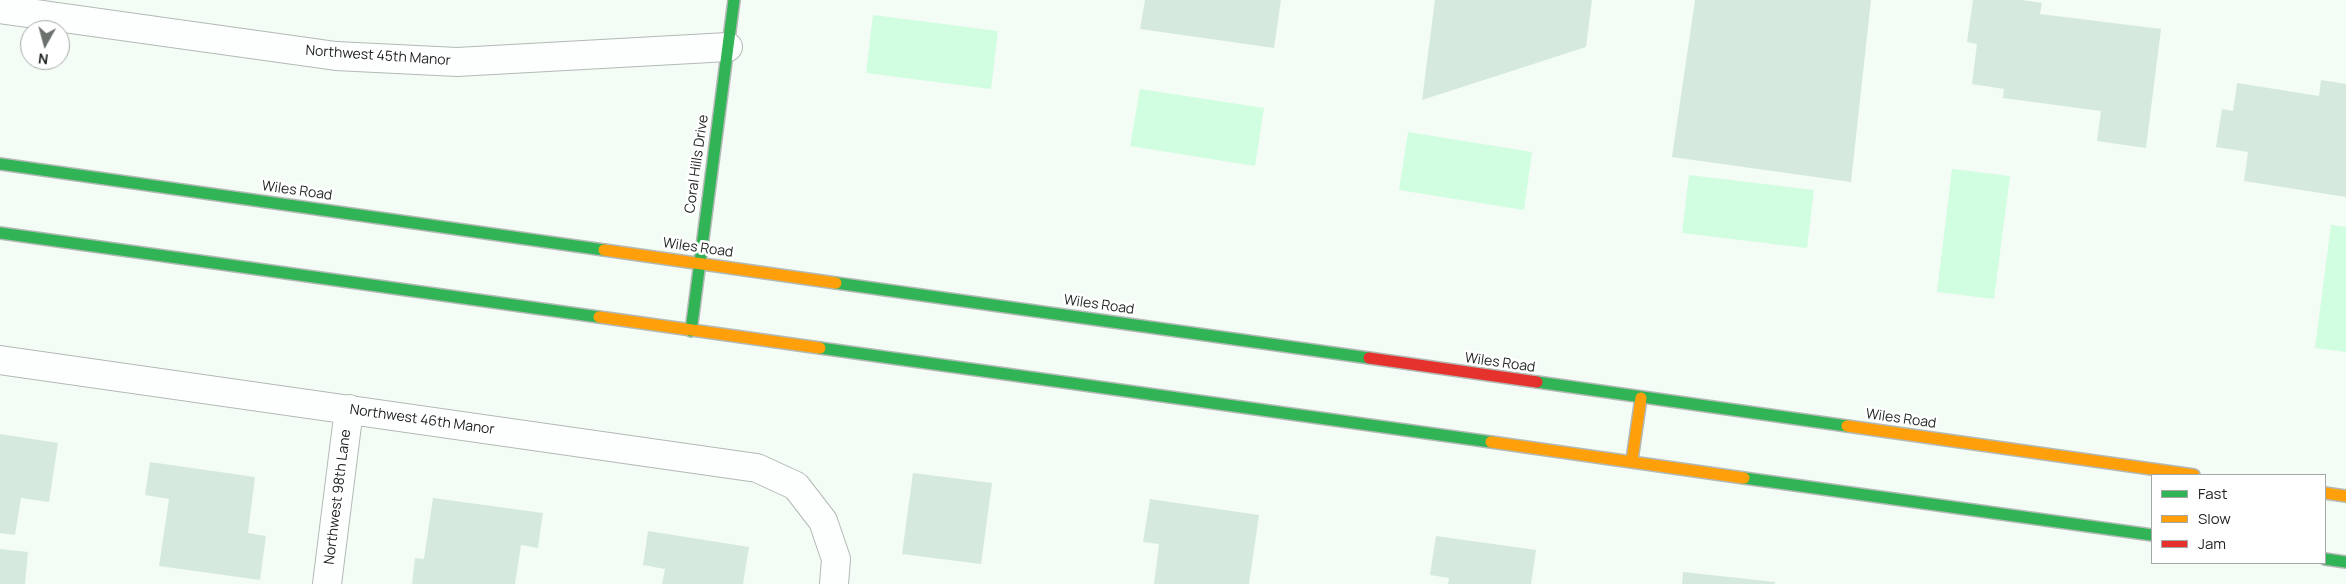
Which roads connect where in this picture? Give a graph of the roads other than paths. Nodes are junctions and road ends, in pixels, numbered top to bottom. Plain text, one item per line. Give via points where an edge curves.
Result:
1 (734, 0) edge
2 (0, 9) edge
3 (728, 47) junction
4 (0, 164) edge
5 (0, 234) edge
6 (699, 264) junction
7 (691, 331) junction
8 (0, 360) edge
9 (1641, 398) junction
10 (350, 410) junction
11 (1632, 460) junction
12 (2187, 474) edge
13 (2326, 494) edge
14 (2346, 496) edge
15 (2151, 535) edge
16 (2326, 559) edge
17 (2346, 562) edge
18 (327, 584) edge
19 (834, 584) edge

1 - 3 main road, Coral Hills Drive
2 - 3 street, Northwest 45th Manor via 345,57 457,62
3 - 6 main road, Coral Hills Drive
4 - 6 main road, Wiles Road
5 - 7 main road
6 - 7 main road, Coral Hills Drive
6 - 9 main road, Wiles Road
7 - 11 main road
8 - 10 street, Northwest 46th Manor
9 - 11 main road
9 - 12 main road, Wiles Road
10 - 18 street, Northwest 98th Lane
10 - 19 street, Northwest 46th Manor via 757,468 796,486 823,521 836,559
11 - 15 main road
13 - 14 main road
16 - 17 main road

